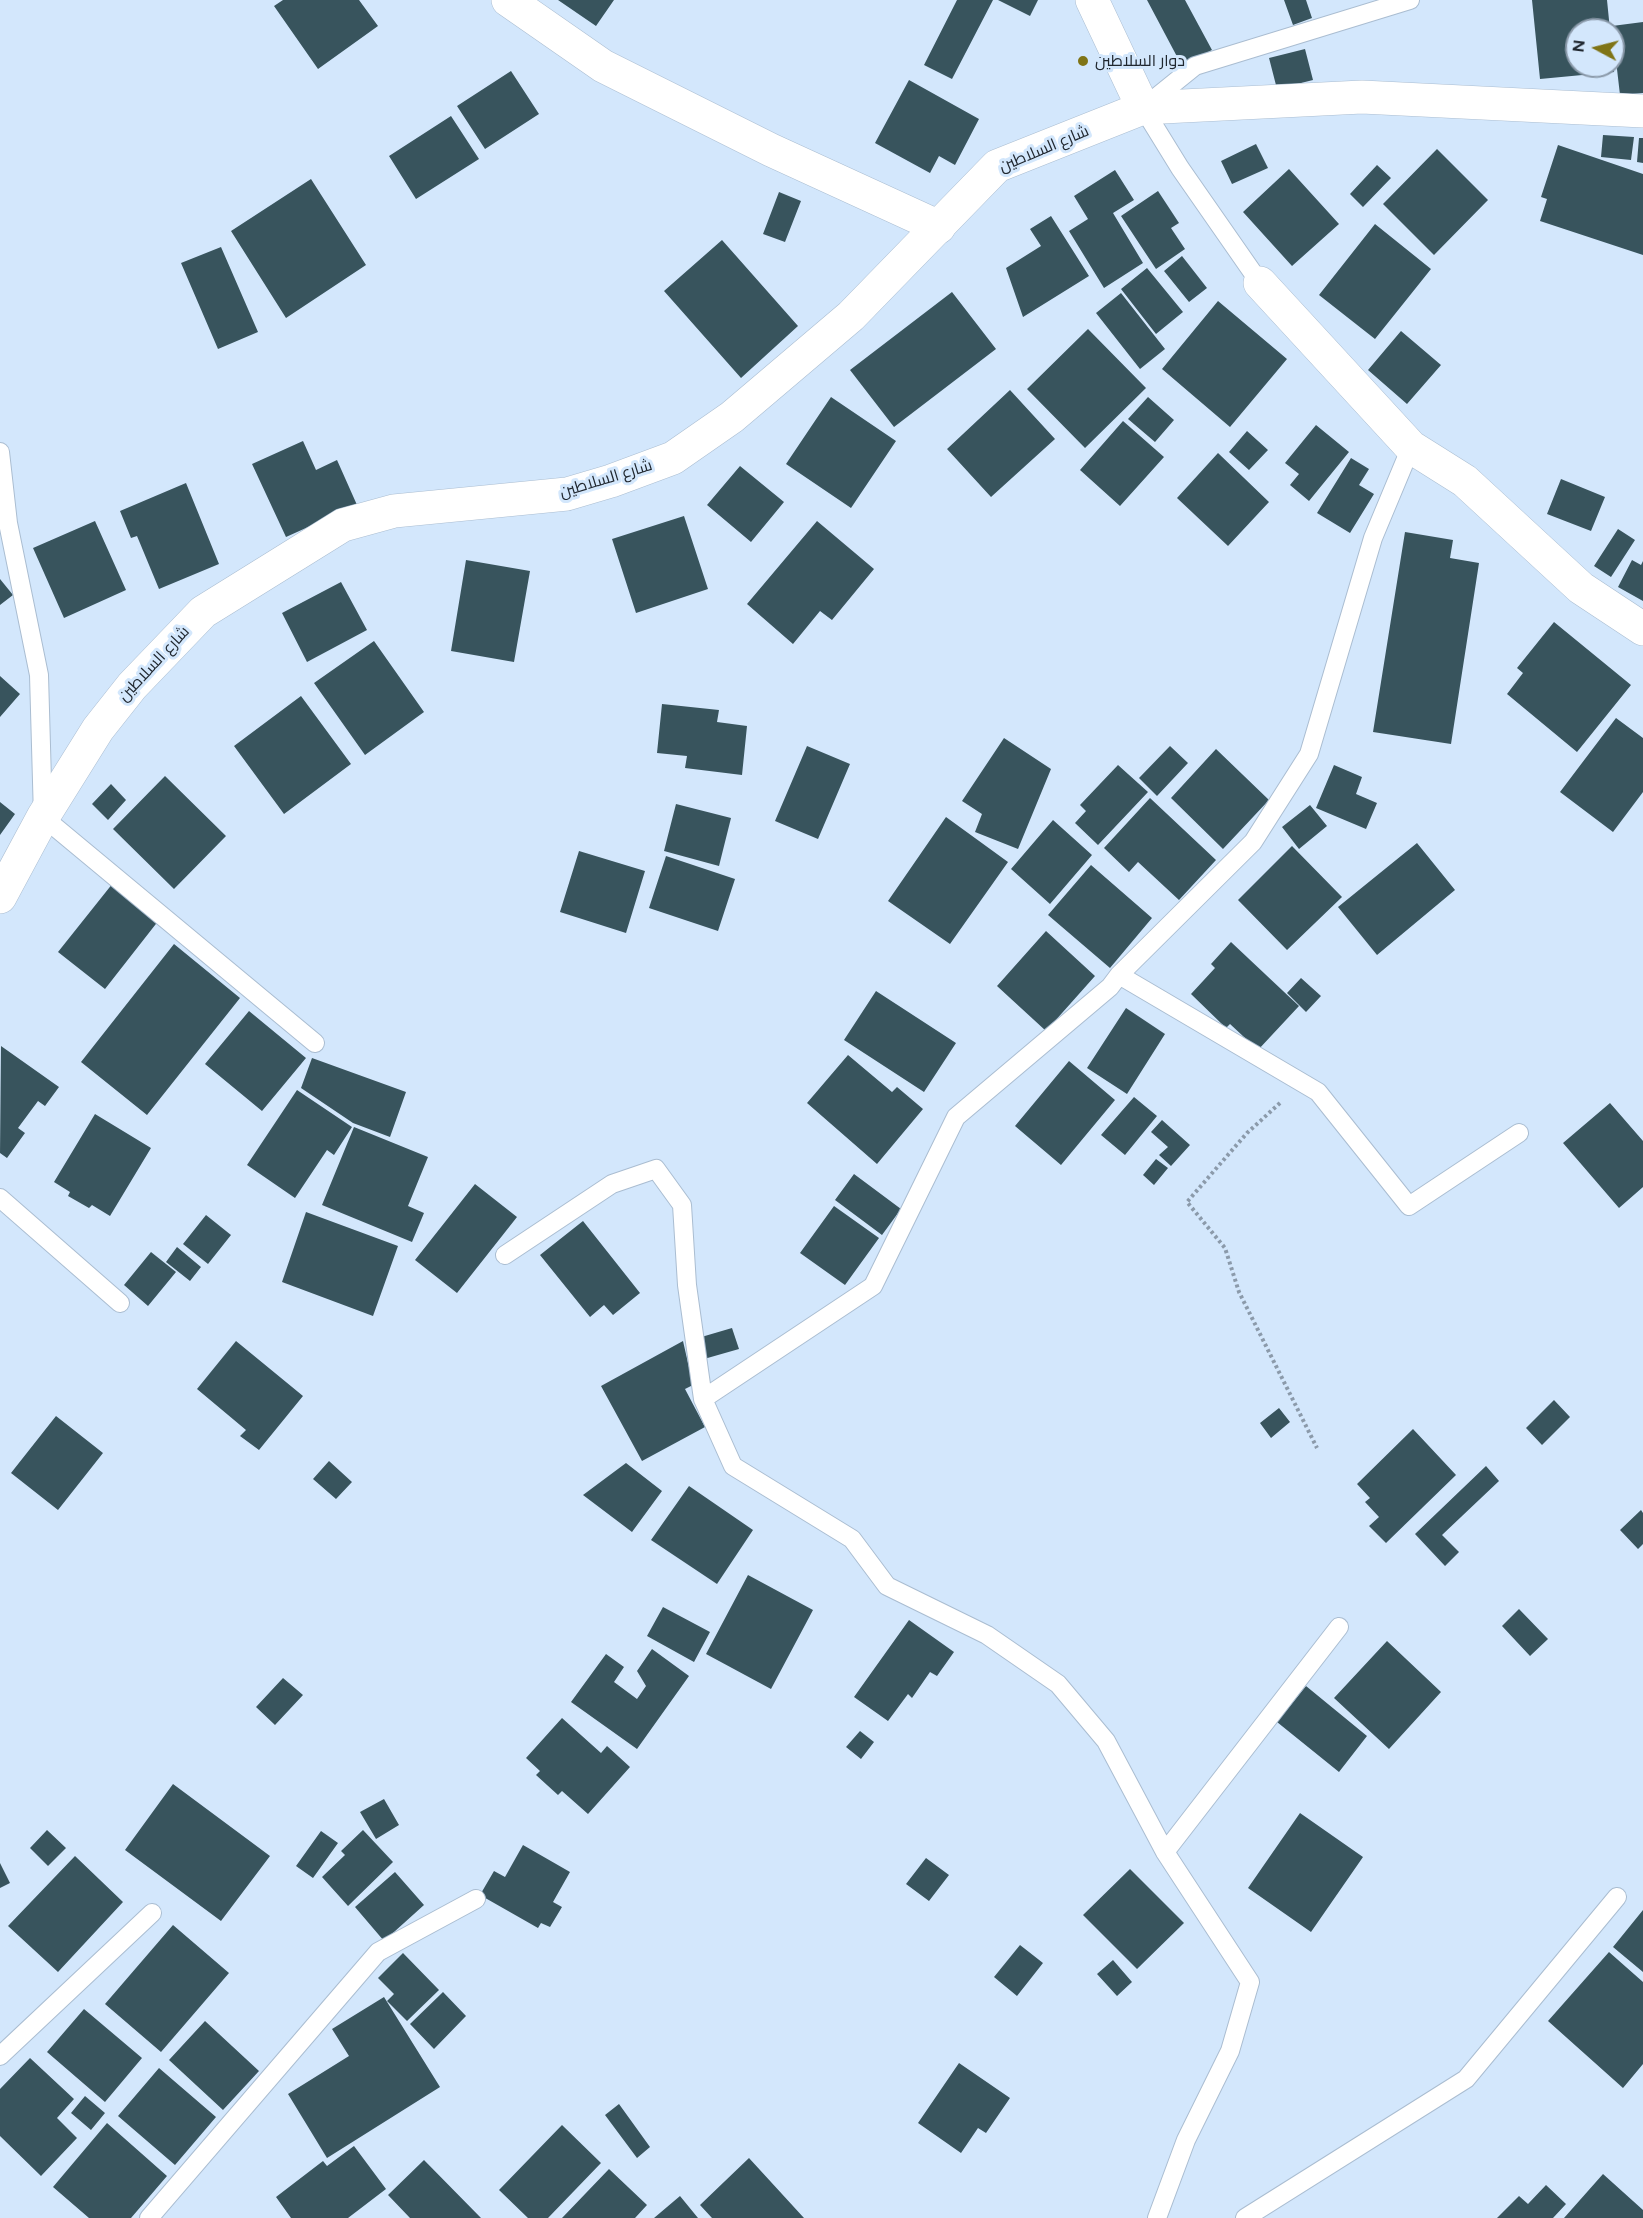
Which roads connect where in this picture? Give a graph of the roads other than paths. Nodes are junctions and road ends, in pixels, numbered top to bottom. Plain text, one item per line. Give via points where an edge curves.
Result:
1 (507, 0) edge
2 (1410, 0) edge
3 (1101, 3) edge
4 (1143, 108) junction
5 (1643, 111) edge
6 (939, 227) junction
7 (1260, 283) joint
8 (1411, 447) junction
9 (0, 452) edge
10 (1643, 629) edge
11 (43, 817) junction
12 (0, 897) edge
13 (1119, 975) junction
14 (315, 1043) dead end
15 (1519, 1133) dead end
16 (0, 1198) edge
17 (505, 1255) dead end
18 (120, 1303) dead end
19 (703, 1399) junction
20 (1339, 1627) dead end
21 (1165, 1852) junction
22 (1617, 1897) dead end
23 (476, 1899) dead end
24 (152, 1913) dead end
25 (0, 2056) edge
26 (149, 2218) edge
27 (1157, 2218) edge
28 (1245, 2218) edge

1 - 6 main road via 603,66 771,150
2 - 4 lane via 1195,66
3 - 4 main road
4 - 5 main road, شارع السلاطين via 1362,97
4 - 6 main road, شارع السلاطين via 997,166
4 - 7 lane
6 - 11 main road, شارع السلاطين via 851,316 732,417 673,458 567,494 394,511 343,525 203,612 132,686 98,729
7 - 8 main road
8 - 10 main road via 1465,481 1581,588
8 - 13 lane via 1373,538 1309,754 1253,842
9 - 11 lane via 8,523 39,675
11 - 12 main road, شارع السلاطين
11 - 14 lane
13 - 15 lane via 1318,1092 1409,1206
13 - 19 lane via 1110,987 956,1117 873,1286
16 - 18 lane
17 - 19 lane via 612,1184 656,1169 682,1205 687,1285
19 - 21 lane via 733,1466 852,1539 887,1586 987,1635 1058,1684 1106,1742
20 - 21 lane
21 - 27 lane via 1250,1982 1230,2051 1186,2140
22 - 28 lane via 1466,2079
23 - 26 lane via 378,1952
24 - 25 lane

